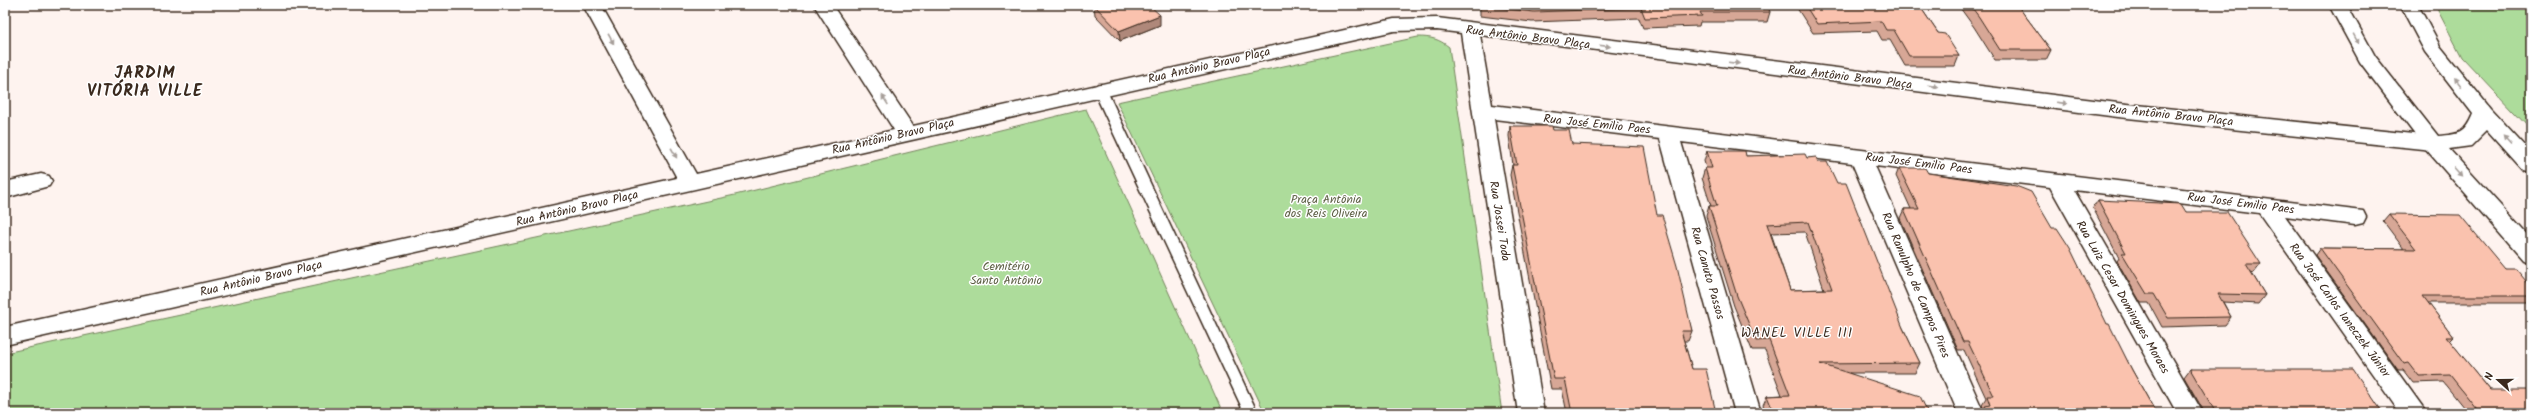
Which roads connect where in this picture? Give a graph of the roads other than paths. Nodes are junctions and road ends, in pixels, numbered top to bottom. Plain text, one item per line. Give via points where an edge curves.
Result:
1 (592, 5) edge
2 (823, 5) edge
3 (2338, 5) edge
4 (2409, 5) edge
5 (1470, 30) junction
6 (1100, 90) junction
7 (1482, 111) junction
8 (2483, 113) junction
9 (1668, 132) junction
10 (906, 133) junction
11 (2432, 143) junction
12 (1860, 156) junction
13 (2531, 166) edge
14 (2057, 180) junction
15 (41, 181) dead end
16 (690, 183) junction
17 (5, 190) edge
18 (2266, 206) junction
19 (2355, 217) dead end
20 (2531, 254) edge
21 (5, 336) edge
22 (1251, 413) edge
23 (1531, 413) edge
24 (1748, 413) edge
25 (1971, 413) edge
26 (2190, 413) edge
27 (2414, 413) edge

1 -> 16 street
10 -> 2 street
3 -> 11 street via 2367,58
8 -> 4 street via 2432,48
5 - 6 street, Rua Antônio Bravo Plaça via 1437,24 1394,25
5 - 7 street, Rua Jossei Toda
5 -> 11 street, Rua Antônio Bravo Plaça via 2118,110
6 - 10 street, Rua Antônio Bravo Plaça
6 - 22 lane
7 - 9 street, Rua José Emilio Paes
7 - 23 street, Rua Jossei Toda
8 - 11 street, Rua Antônio Bravo Plaça via 2476,130 2464,142
13 -> 8 street
9 - 12 street, Rua José Emilio Paes
9 - 24 street, Rua Canuto Passos
10 - 16 street, Rua Antônio Bravo Plaça
11 -> 20 street
12 - 14 street, Rua José Emilio Paes
12 - 25 street, Rua Ranulpho de Campos Pires
14 - 18 street, Rua José Emilio Paes
14 - 26 street, Rua Luiz Cesar Domingues Moraes
15 - 17 street
16 - 21 street, Rua Antônio Bravo Plaça
18 - 19 street, Rua José Emilio Paes
18 - 27 street, Rua José Carlos Ianeczek Júnior

